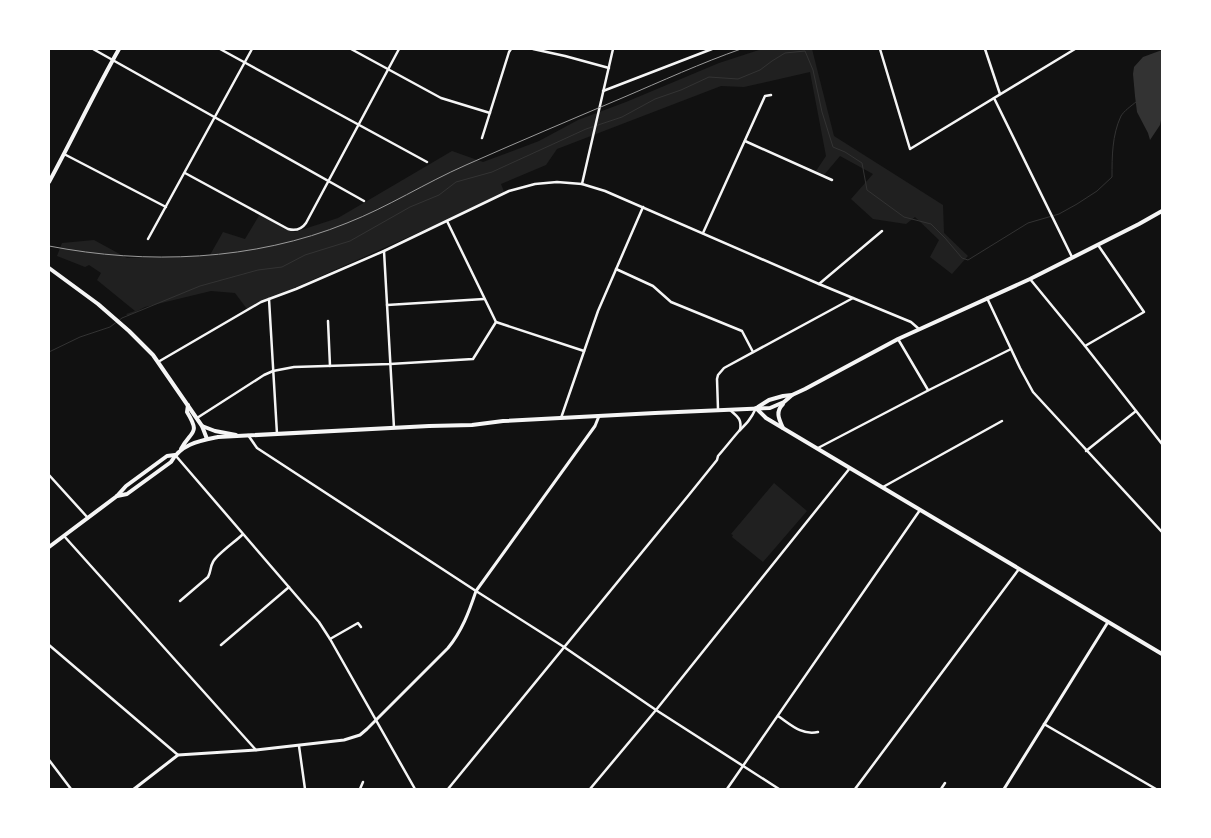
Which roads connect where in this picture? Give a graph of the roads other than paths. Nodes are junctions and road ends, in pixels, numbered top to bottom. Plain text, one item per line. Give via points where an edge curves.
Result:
1 (93, 49) edge
2 (119, 49) edge
3 (220, 49) edge
4 (252, 49) edge
5 (351, 49) edge
6 (398, 49) edge
7 (511, 49) edge
8 (533, 49) edge
9 (613, 49) edge
10 (712, 49) edge
11 (880, 49) edge
12 (985, 49) edge
13 (1075, 49) edge
14 (112, 60) junction
15 (245, 62) junction
16 (609, 68) junction
17 (388, 69) junction
18 (603, 91) junction
19 (1000, 94) junction
20 (771, 95) dead end
21 (994, 98) junction
22 (490, 114) junction
23 (215, 118) junction
24 (358, 124) junction
25 (482, 138) dead end
26 (744, 141) junction
27 (64, 154) junction
28 (427, 162) dead end
29 (185, 173) junction
30 (328, 180) junction
31 (832, 180) dead end
32 (49, 182) edge
33 (582, 184) junction
34 (364, 201) dead end
35 (165, 206) junction
36 (643, 207) junction
37 (1162, 211) edge
38 (447, 221) junction
39 (882, 231) dead end
40 (703, 233) junction
41 (148, 239) dead end
42 (1098, 244) junction
43 (384, 251) junction
44 (1072, 257) junction
45 (49, 268) edge
46 (616, 269) junction
47 (1030, 278) junction
48 (819, 284) junction
49 (854, 298) junction
50 (986, 298) junction
51 (269, 299) junction
52 (484, 299) junction
53 (387, 305) junction
54 (328, 321) dead end
55 (496, 322) junction
56 (918, 329) junction
57 (898, 340) junction
58 (1085, 346) junction
59 (1011, 349) junction
60 (584, 351) junction
61 (753, 352) junction
62 (158, 362) junction
63 (390, 364) junction
64 (330, 366) junction
65 (273, 371) junction
66 (929, 390) junction
67 (792, 395) junction
68 (784, 402) junction
69 (188, 405) junction
70 (756, 408) junction
71 (718, 409) junction
72 (729, 409) junction
73 (1136, 411) junction
74 (599, 416) junction
75 (196, 418) junction
76 (561, 418) junction
77 (1002, 421) dead end
78 (202, 426) junction
79 (394, 428) junction
80 (783, 428) junction
81 (740, 430) junction
82 (277, 434) junction
83 (248, 435) junction
84 (240, 436) junction
85 (207, 439) junction
86 (1162, 444) edge
87 (818, 448) junction
88 (180, 451) junction
89 (1086, 451) junction
90 (175, 455) junction
91 (850, 468) junction
92 (49, 475) edge
93 (883, 487) junction
94 (118, 496) junction
95 (920, 510) junction
96 (88, 518) junction
97 (1162, 532) edge
98 (242, 535) junction
99 (64, 536) junction
100 (49, 547) edge
101 (1019, 569) junction
102 (289, 587) junction
103 (476, 591) junction
104 (180, 601) dead end
105 (1108, 622) junction
106 (361, 627) dead end
107 (330, 639) junction
108 (49, 645) edge
109 (221, 645) dead end
110 (564, 647) junction
111 (1162, 654) edge
112 (656, 710) junction
113 (778, 716) junction
114 (376, 721) junction
115 (1044, 724) junction
116 (818, 732) dead end
117 (299, 746) junction
118 (256, 750) junction
119 (178, 755) junction
120 (49, 760) edge
121 (743, 766) junction
122 (363, 782) dead end
123 (945, 783) dead end
124 (71, 789) edge
125 (134, 789) edge
126 (305, 789) edge
127 (360, 789) edge
128 (416, 789) edge
129 (448, 789) edge
130 (590, 789) edge
131 (727, 789) edge
132 (779, 789) edge
133 (855, 789) edge
134 (940, 789) edge
135 (1006, 789) edge
136 (1156, 789) edge

1 - 14 street
2 - 14 main road
3 - 15 street
4 - 15 street
5 - 17 street
6 - 17 street
7 - 22 street
8 - 16 street
9 - 16 street
10 - 18 street
11 - 21 street via 910,149
12 - 19 street
13 - 19 street
14 - 23 street
14 - 27 main road
15 - 23 street
15 - 24 street
16 - 18 street
17 - 22 street via 441,98
17 - 24 street
18 - 33 street
19 - 21 street
20 - 26 street via 765,96
21 - 44 street
22 - 25 street
23 - 29 street
23 - 30 street
24 - 28 street
24 - 30 street
26 - 31 street
26 - 40 street
27 - 32 main road
27 - 35 street
29 - 30 street via 288,229 296,230 306,224
29 - 35 street
30 - 34 street
33 - 36 street via 605,190
33 - 38 street via 546,182 522,187
35 - 41 street
36 - 40 street
36 - 46 street
37 - 42 main road
38 - 43 street
38 - 52 street
39 - 48 street
40 - 48 street
42 - 44 main road
42 - 58 street via 1144,312
43 - 51 street
43 - 53 street
44 - 47 main road
45 - 62 main road via 113,317
46 - 60 street
46 - 61 street via 653,286 671,302 742,330
47 - 50 main road
47 - 58 street
48 - 49 street
49 - 56 street via 911,322
49 - 61 street
50 - 56 main road
50 - 59 street
51 - 62 street
51 - 65 street
52 - 53 street
52 - 55 street
53 - 63 street
54 - 64 street
55 - 60 street
55 - 63 street via 473,359
56 - 57 main road
57 - 66 street
57 - 67 main road
58 - 73 street
59 - 66 street
59 - 89 street via 1033,392
60 - 76 street
61 - 71 street via 720,371 717,379
62 - 69 main road
63 - 64 street
63 - 79 street
64 - 65 street
65 - 75 street
65 - 82 street
66 - 87 street
67 - 68 main road
67 - 70 main road via 769,400
68 - 70 main road via 770,408
68 - 80 main road via 778,414
69 - 75 main road
69 - 88 main road via 187,412 194,429
70 - 72 main road
70 - 80 main road
70 - 81 street via 752,418
71 - 72 main road
71 - 74 main road
72 - 81 street via 739,419
73 - 86 street
73 - 89 street
74 - 76 main road
74 - 103 street
75 - 78 main road
76 - 79 main road
77 - 93 street
78 - 84 main road
78 - 85 main road
79 - 82 main road
80 - 87 main road
81 - 110 street
82 - 83 main road
83 - 84 main road
83 - 103 street via 257,448
84 - 85 main road
85 - 88 main road
87 - 91 main road
88 - 90 main road
89 - 97 street
90 - 94 main road via 167,456 126,486
90 - 94 main road via 171,462 127,494
90 - 98 street
91 - 93 main road
91 - 112 street
92 - 96 street
93 - 95 main road
94 - 96 main road
95 - 101 main road
95 - 113 street
96 - 99 main road
98 - 102 street
98 - 104 street via 215,558 208,577
99 - 100 main road
99 - 118 street
101 - 105 main road
101 - 133 street
102 - 107 street
102 - 109 street
103 - 110 street
103 - 114 street via 455,640
105 - 111 main road
105 - 115 street
106 - 107 street via 358,623
107 - 114 street
108 - 119 street
110 - 112 street
110 - 129 street
112 - 121 street
112 - 130 street
113 - 116 street via 806,733
113 - 121 street
114 - 117 street via 352,738
114 - 128 street
115 - 135 street
115 - 136 street
117 - 118 street
117 - 126 street
118 - 119 street
119 - 125 street
120 - 124 street
121 - 131 street
121 - 132 street
122 - 127 street
123 - 134 street

